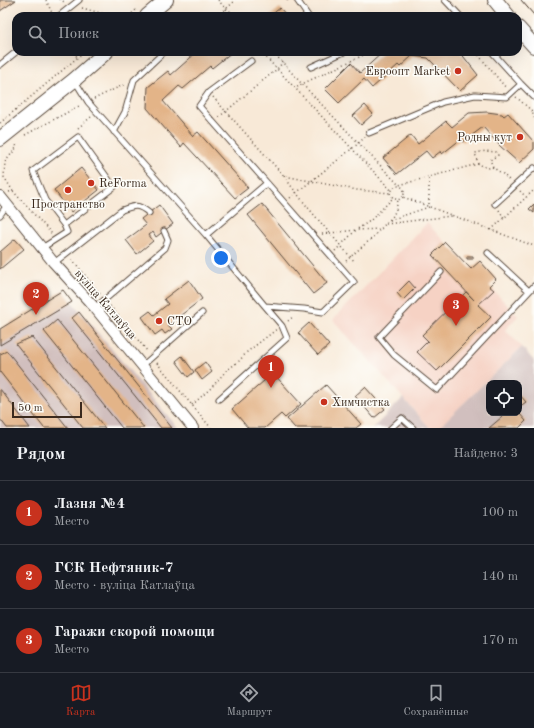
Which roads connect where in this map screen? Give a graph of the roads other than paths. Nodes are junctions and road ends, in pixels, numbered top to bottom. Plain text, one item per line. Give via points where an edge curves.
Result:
1 (79, 0) edge
2 (166, 0) edge
3 (296, 0) edge
4 (445, 0) edge
5 (495, 0) edge
6 (64, 12) edge
7 (152, 12) edge
8 (305, 12) edge
9 (456, 12) edge
10 (505, 12) edge
11 (522, 32) edge
12 (534, 46) edge
13 (12, 55) edge
14 (101, 56) edge
15 (160, 56) edge
16 (332, 56) edge
17 (496, 56) edge
18 (251, 61) dead end
19 (0, 65) edge
20 (311, 67) dead end
21 (74, 80) junction
22 (521, 84) junction
23 (534, 97) edge
24 (114, 132) junction
25 (369, 133) road end
26 (0, 139) edge
27 (534, 168) edge
28 (267, 183) junction
29 (3, 195) edge
30 (495, 204) road end
31 (7, 205) junction
32 (149, 213) dead end
33 (0, 215) edge
34 (64, 225) junction
35 (164, 231) dead end
36 (206, 235) junction
37 (42, 248) junction
38 (488, 253) dead end
39 (54, 263) junction
40 (441, 272) dead end
41 (534, 286) edge
42 (528, 291) junction
43 (265, 306) junction
44 (95, 308) junction
45 (202, 313) dead end
46 (142, 366) junction
47 (219, 399) dead end
48 (193, 428) edge
49 (391, 428) edge
50 (413, 428) edge

1 - 6 lane
2 - 7 main road
3 - 8 lane
4 - 9 lane
5 - 10 main road
11 - 12 main road
13 - 19 lane
14 - 21 main road
15 - 24 lane via 134,80 125,112
16 - 20 lane
17 - 22 lane
18 - 28 lane via 209,92 199,106
21 - 24 lane via 88,102
21 - 26 main road
22 - 23 lane
22 - 25 lane via 507,97 475,95 443,102
24 - 36 lane
27 - 30 lane
28 - 36 lane
28 - 43 lane via 354,282 323,312
29 - 31 street, вуліца Катлаўца
31 - 33 lane
31 - 37 street, вуліца Катлаўца
32 - 39 lane via 142,207 133,205 122,210
34 - 34 lane via 45,200 33,171 78,137 114,187
34 - 37 lane via 67,232
35 - 44 lane via 168,240 165,248
36 - 43 lane
37 - 39 street, вуліца Катлаўца
38 - 42 lane
39 - 44 street, вуліца Катлаўца
40 - 42 lane via 379,337 394,355 437,390
41 - 42 lane
43 - 47 lane via 282,326 287,338
44 - 46 street, вуліца Катлаўца
45 - 46 lane
46 - 48 street, вуліца Катлаўца
49 - 50 lane via 402,418

